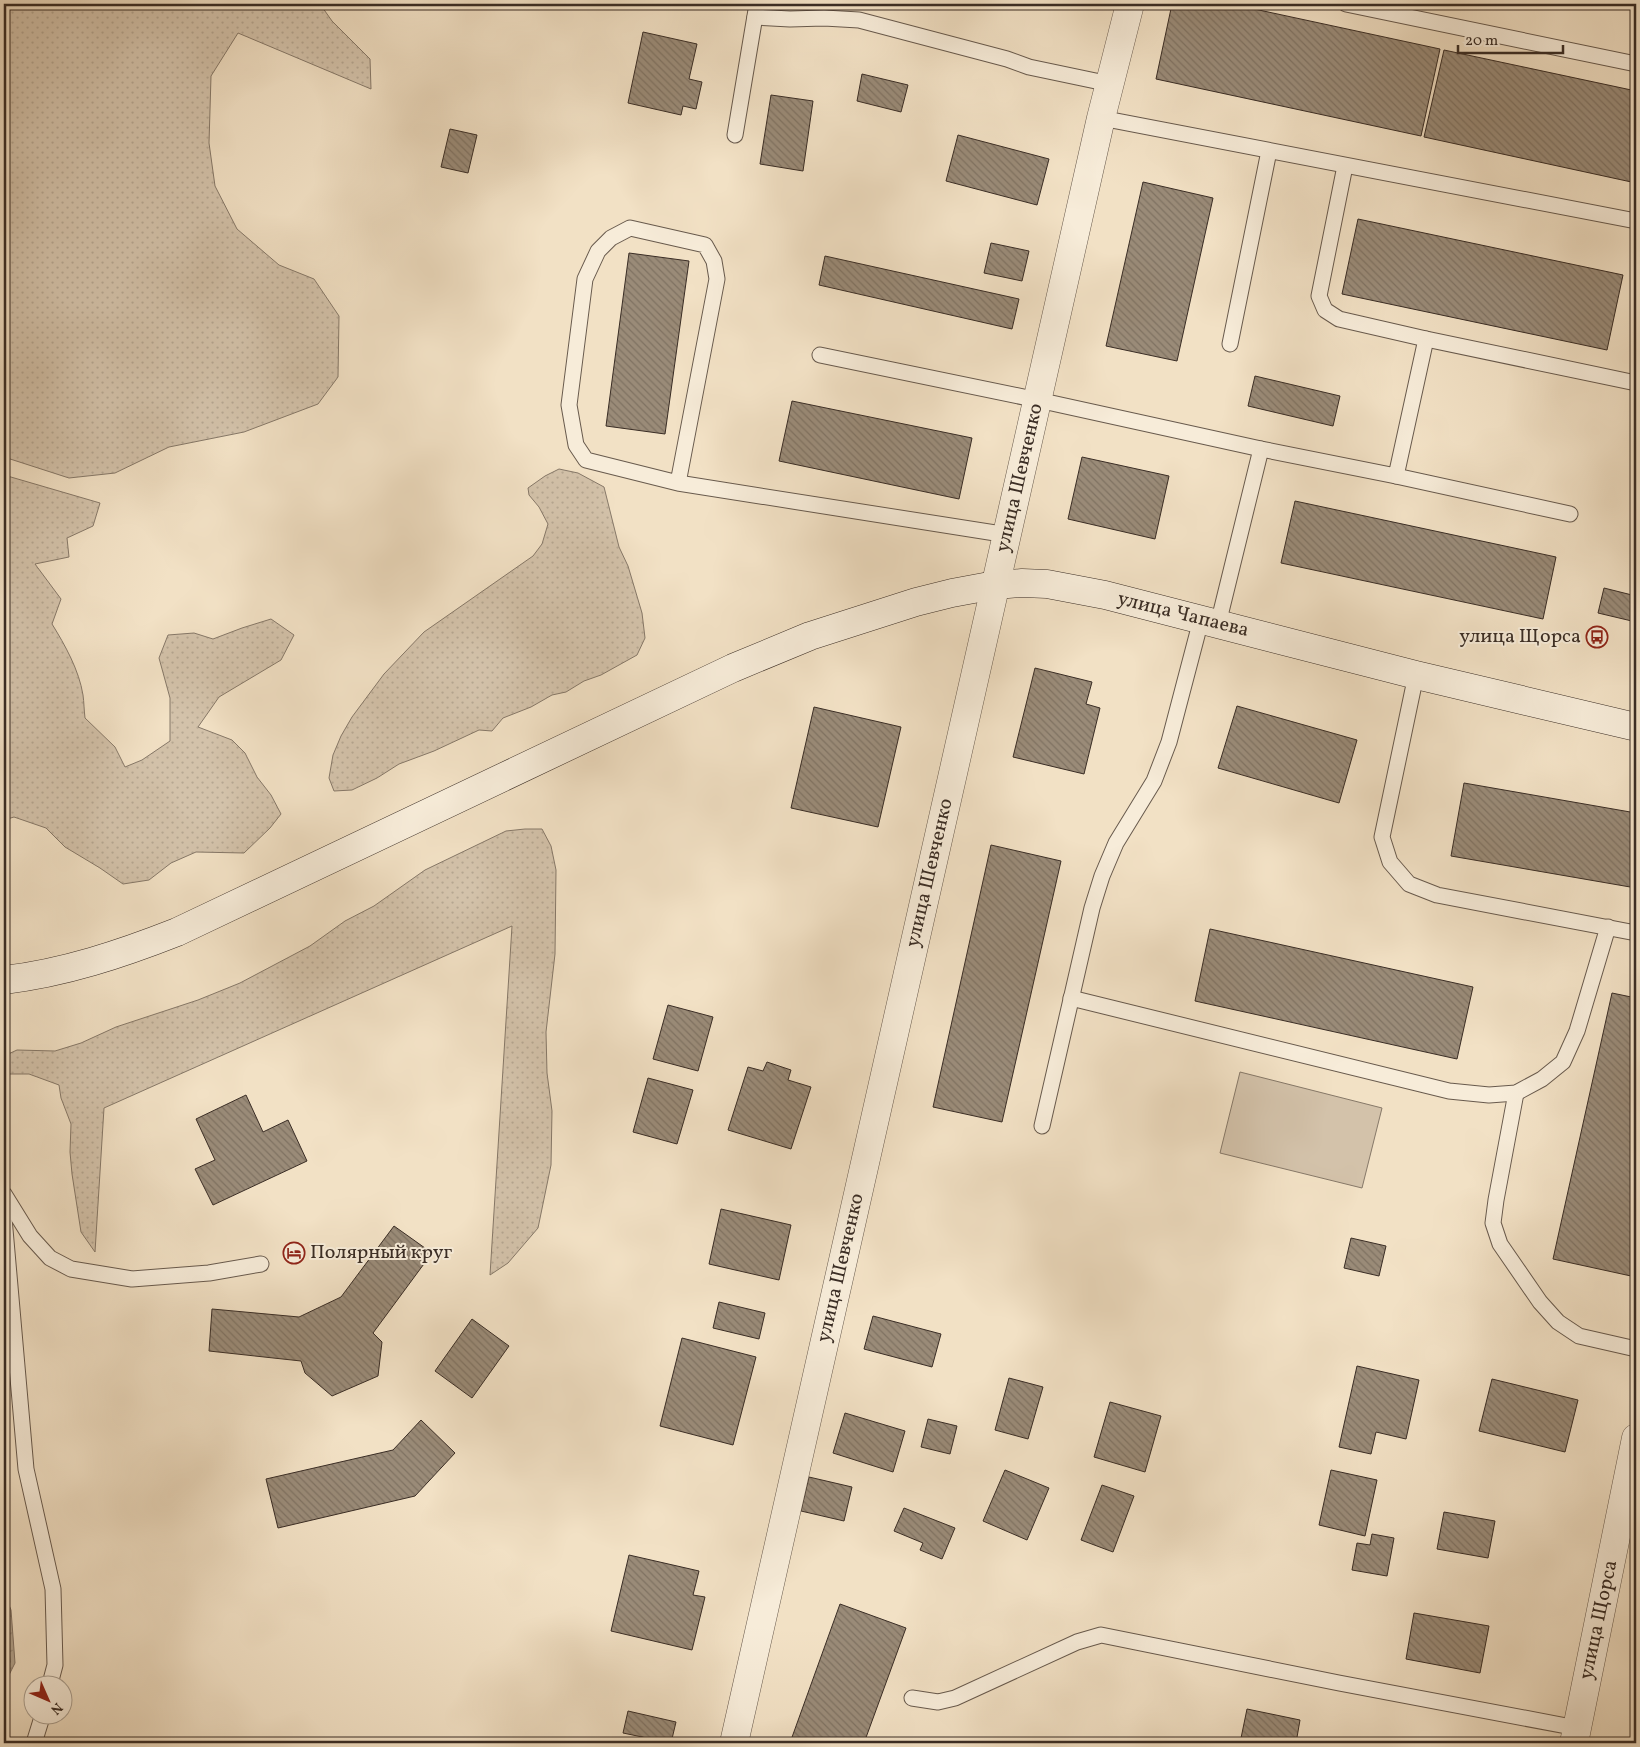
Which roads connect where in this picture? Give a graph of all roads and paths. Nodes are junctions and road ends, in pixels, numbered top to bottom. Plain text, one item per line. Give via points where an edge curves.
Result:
1 (1130, 4) edge
2 (1346, 4) edge
3 (756, 10) edge
4 (1636, 64) edge
5 (1110, 84) junction
6 (1101, 118) junction
7 (735, 135) dead end
8 (1269, 152) junction
9 (1345, 166) junction
10 (1636, 221) edge
11 (1426, 339) junction
12 (1230, 344) dead end
13 (820, 355) dead end
14 (1636, 383) edge
15 (1038, 400) junction
16 (1261, 449) junction
17 (1396, 476) junction
18 (678, 483) junction
19 (1570, 514) dead end
20 (1008, 535) junction
21 (995, 585) junction
22 (1210, 622) junction
23 (1416, 674) junction
24 (1636, 727) edge
25 (1608, 927) junction
26 (1636, 933) edge
27 (4, 980) edge
28 (1071, 998) junction
29 (1516, 1093) junction
30 (1042, 1126) dead end
31 (4, 1194) edge
32 (4, 1218) edge
33 (261, 1264) dead end
34 (1636, 1349) edge
35 (1636, 1438) edge
36 (52, 1674) edge
37 (912, 1698) dead end
38 (40, 1724) edge
39 (1576, 1736) edge
40 (34, 1743) edge
41 (734, 1743) edge

1 - 5 street, улица Шевченко
2 - 4 lane
3 - 5 lane via 790,19 858,20 1029,67
3 - 7 lane
5 - 6 street, улица Шевченко
6 - 8 lane
6 - 15 street, улица Шевченко
8 - 9 lane
8 - 12 lane
9 - 10 lane
9 - 11 lane via 1319,296 1325,310 1339,319
11 - 14 lane
11 - 17 lane
13 - 15 lane
15 - 16 lane
15 - 20 street, улица Шевченко
16 - 17 lane
16 - 22 lane
17 - 19 lane
18 - 18 lane via 586,460 576,445 569,405 585,279 598,251 611,238 630,228 705,245 714,261 717,279
18 - 20 lane
20 - 21 street, улица Шевченко
21 - 22 street, улица Чапаева via 1047,584
21 - 27 street, улица Чапаева via 952,592 810,636 732,668 177,932 61,971
21 - 41 street, улица Шевченко
22 - 23 street, улица Чапаева
22 - 28 lane via 1154,781 1116,843 1102,876
23 - 24 street, улица Чапаева
23 - 25 lane via 1382,837 1390,862 1409,884 1437,895
25 - 26 lane
25 - 29 lane via 1577,1031 1563,1062 1542,1079
28 - 29 lane via 1449,1091 1489,1095
28 - 30 lane
29 - 34 lane via 1493,1223 1500,1244 1540,1302 1558,1322 1579,1336
31 - 33 lane via 30,1236 50,1258 71,1269 132,1279 209,1273
32 - 36 lane via 26,1469 53,1589
35 - 39 street, улица Щорса
37 - 39 lane via 938,1702 955,1698 1077,1642 1101,1635 1339,1683
38 - 40 lane

